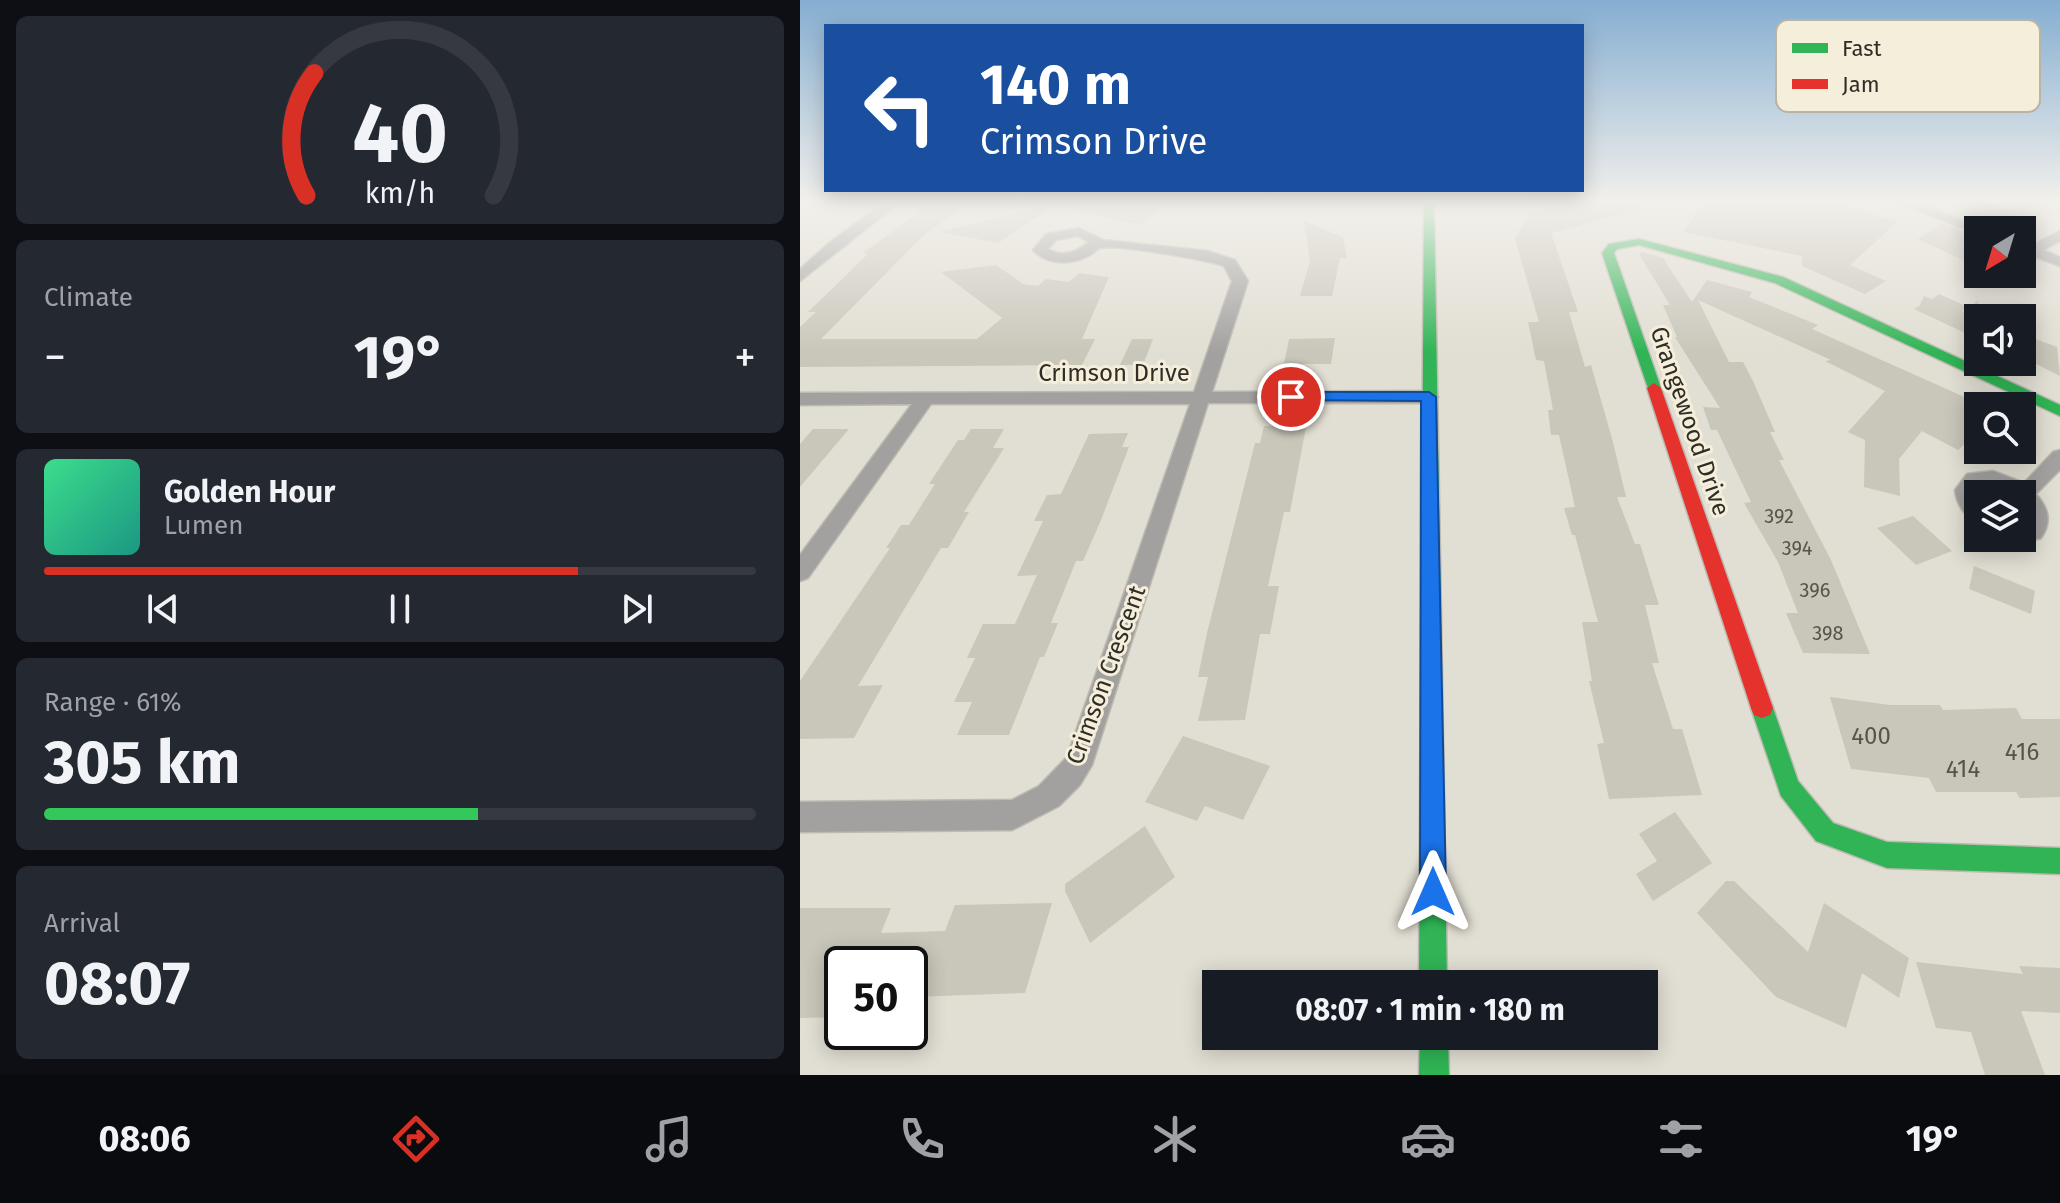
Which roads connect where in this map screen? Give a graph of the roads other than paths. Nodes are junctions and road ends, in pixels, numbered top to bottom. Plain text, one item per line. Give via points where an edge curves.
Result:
1 (827, 252) edge
2 (1181, 252) edge
3 (1430, 252) edge
4 (1609, 252) edge
5 (1676, 252) edge
6 (2036, 253) edge
7 (2060, 262) edge
8 (800, 277) edge
9 (1203, 397) junction
10 (1429, 397) junction
11 (926, 398) junction
12 (800, 399) edge
13 (2060, 411) edge
14 (2060, 457) edge
15 (1973, 480) edge
16 (2008, 480) edge
17 (2036, 483) edge
18 (2036, 492) edge
19 (2036, 535) edge
20 (800, 572) edge
21 (800, 817) edge
22 (2060, 861) edge
23 (1433, 970) edge
24 (1434, 1050) edge
25 (1434, 1075) edge

1 - 8 street
2 - 9 street, Crimson Crescent via 1230,263 1240,281
3 - 10 street
4 - 22 street, Grangewood Drive via 1789,788 1825,832 1887,855
5 - 13 street, Grangewood Drive via 1779,280
6 - 7 street
9 - 10 street, Crimson Drive
9 - 11 street, Crimson Drive
9 - 21 street, Crimson Crescent via 1078,765 1062,786 1041,805 1012,815
10 - 23 street
11 - 12 street, Crimson Drive
11 - 20 street
14 - 17 street
15 - 16 street
18 - 19 street via 2050,504 2057,524
24 - 25 street

